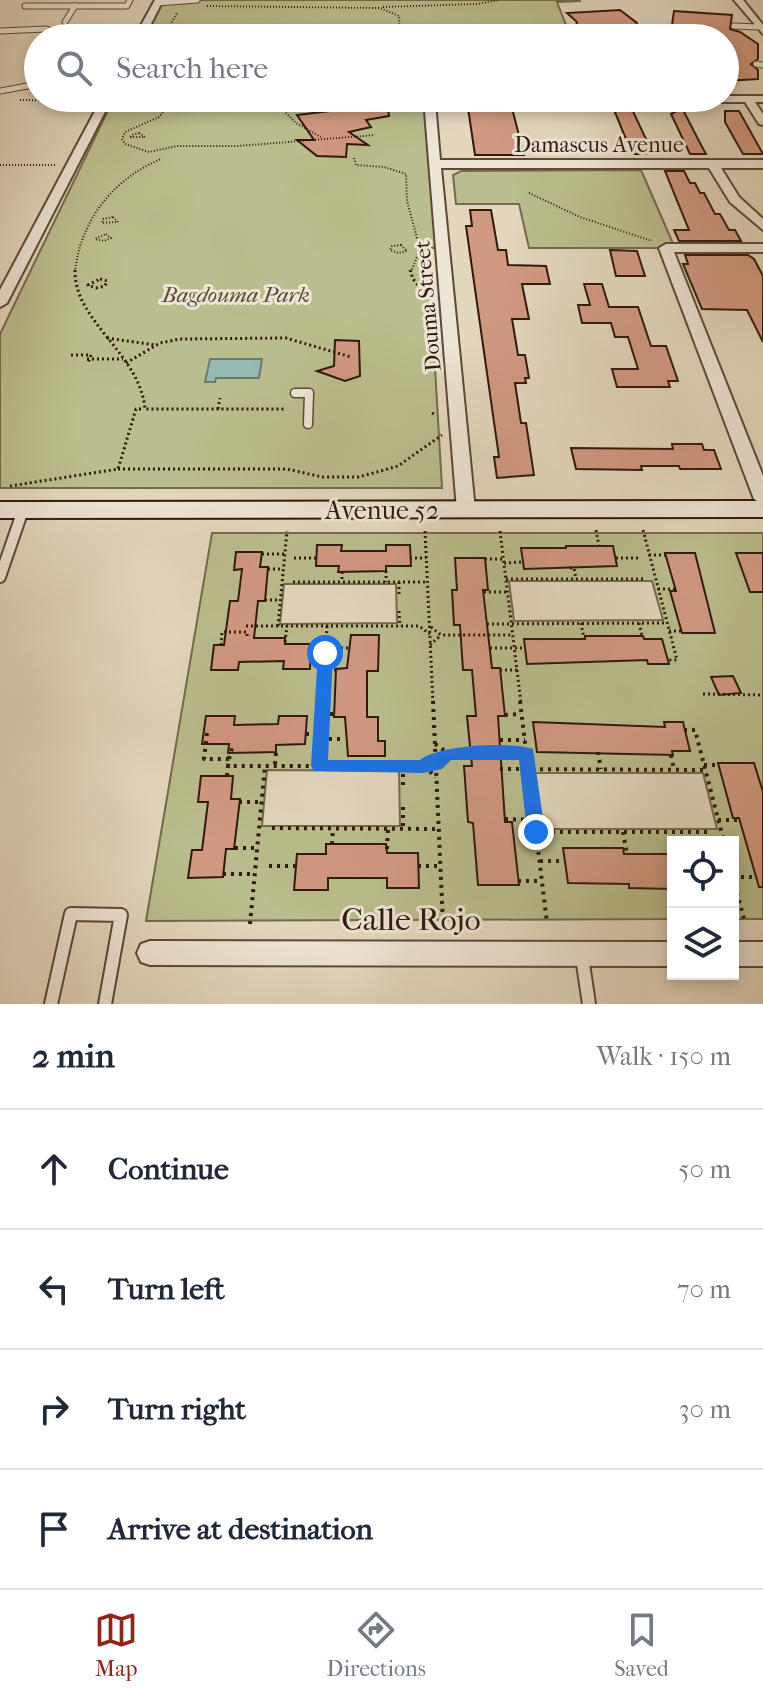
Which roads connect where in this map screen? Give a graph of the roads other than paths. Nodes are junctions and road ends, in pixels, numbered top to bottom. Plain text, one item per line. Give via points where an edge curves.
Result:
1 (30, 0) edge
2 (130, 0) edge
3 (197, 0) edge
4 (738, 0) edge
5 (158, 2) edge
6 (75, 6) junction
7 (65, 22) dead end
8 (146, 24) edge
9 (760, 28) edge
10 (24, 30) edge
11 (0, 31) edge
12 (24, 87) edge
13 (0, 91) edge
14 (739, 99) edge
15 (748, 99) junction
16 (763, 99) edge
17 (100, 112) edge
18 (430, 112) edge
19 (763, 122) edge
20 (435, 164) junction
21 (713, 164) junction
22 (763, 164) edge
23 (763, 226) edge
24 (763, 248) edge
25 (0, 303) edge
26 (295, 393) dead end
27 (308, 424) dead end
28 (763, 499) edge
29 (11, 502) edge
30 (763, 509) edge
31 (466, 510) junction
32 (0, 577) edge
33 (150, 953) dead end
34 (582, 954) junction
35 (667, 954) edge
36 (739, 954) edge
37 (763, 954) edge
38 (51, 1004) edge
39 (105, 1004) edge
40 (589, 1004) edge

1 - 6 lane via 25,6
2 - 6 lane via 127,6
3 - 5 lane
4 - 9 street
5 - 8 street
6 - 7 lane
10 - 11 lane
12 - 13 lane
14 - 15 street
15 - 16 street
15 - 19 street
17 - 25 street
18 - 20 street, Douma Street
20 - 21 street, Damascus Avenue
20 - 31 street, Douma Street
21 - 22 street, Damascus Avenue
21 - 23 street via 734,199
24 - 28 street via 666,248
26 - 27 lane via 309,393
29 - 31 main road, Avenue 52
29 - 32 lane
30 - 31 main road, Avenue 52
33 - 34 street, Calle Rojo
34 - 35 street, Calle Rojo
34 - 40 lane
36 - 37 street
38 - 39 lane via 71,914 121,915

